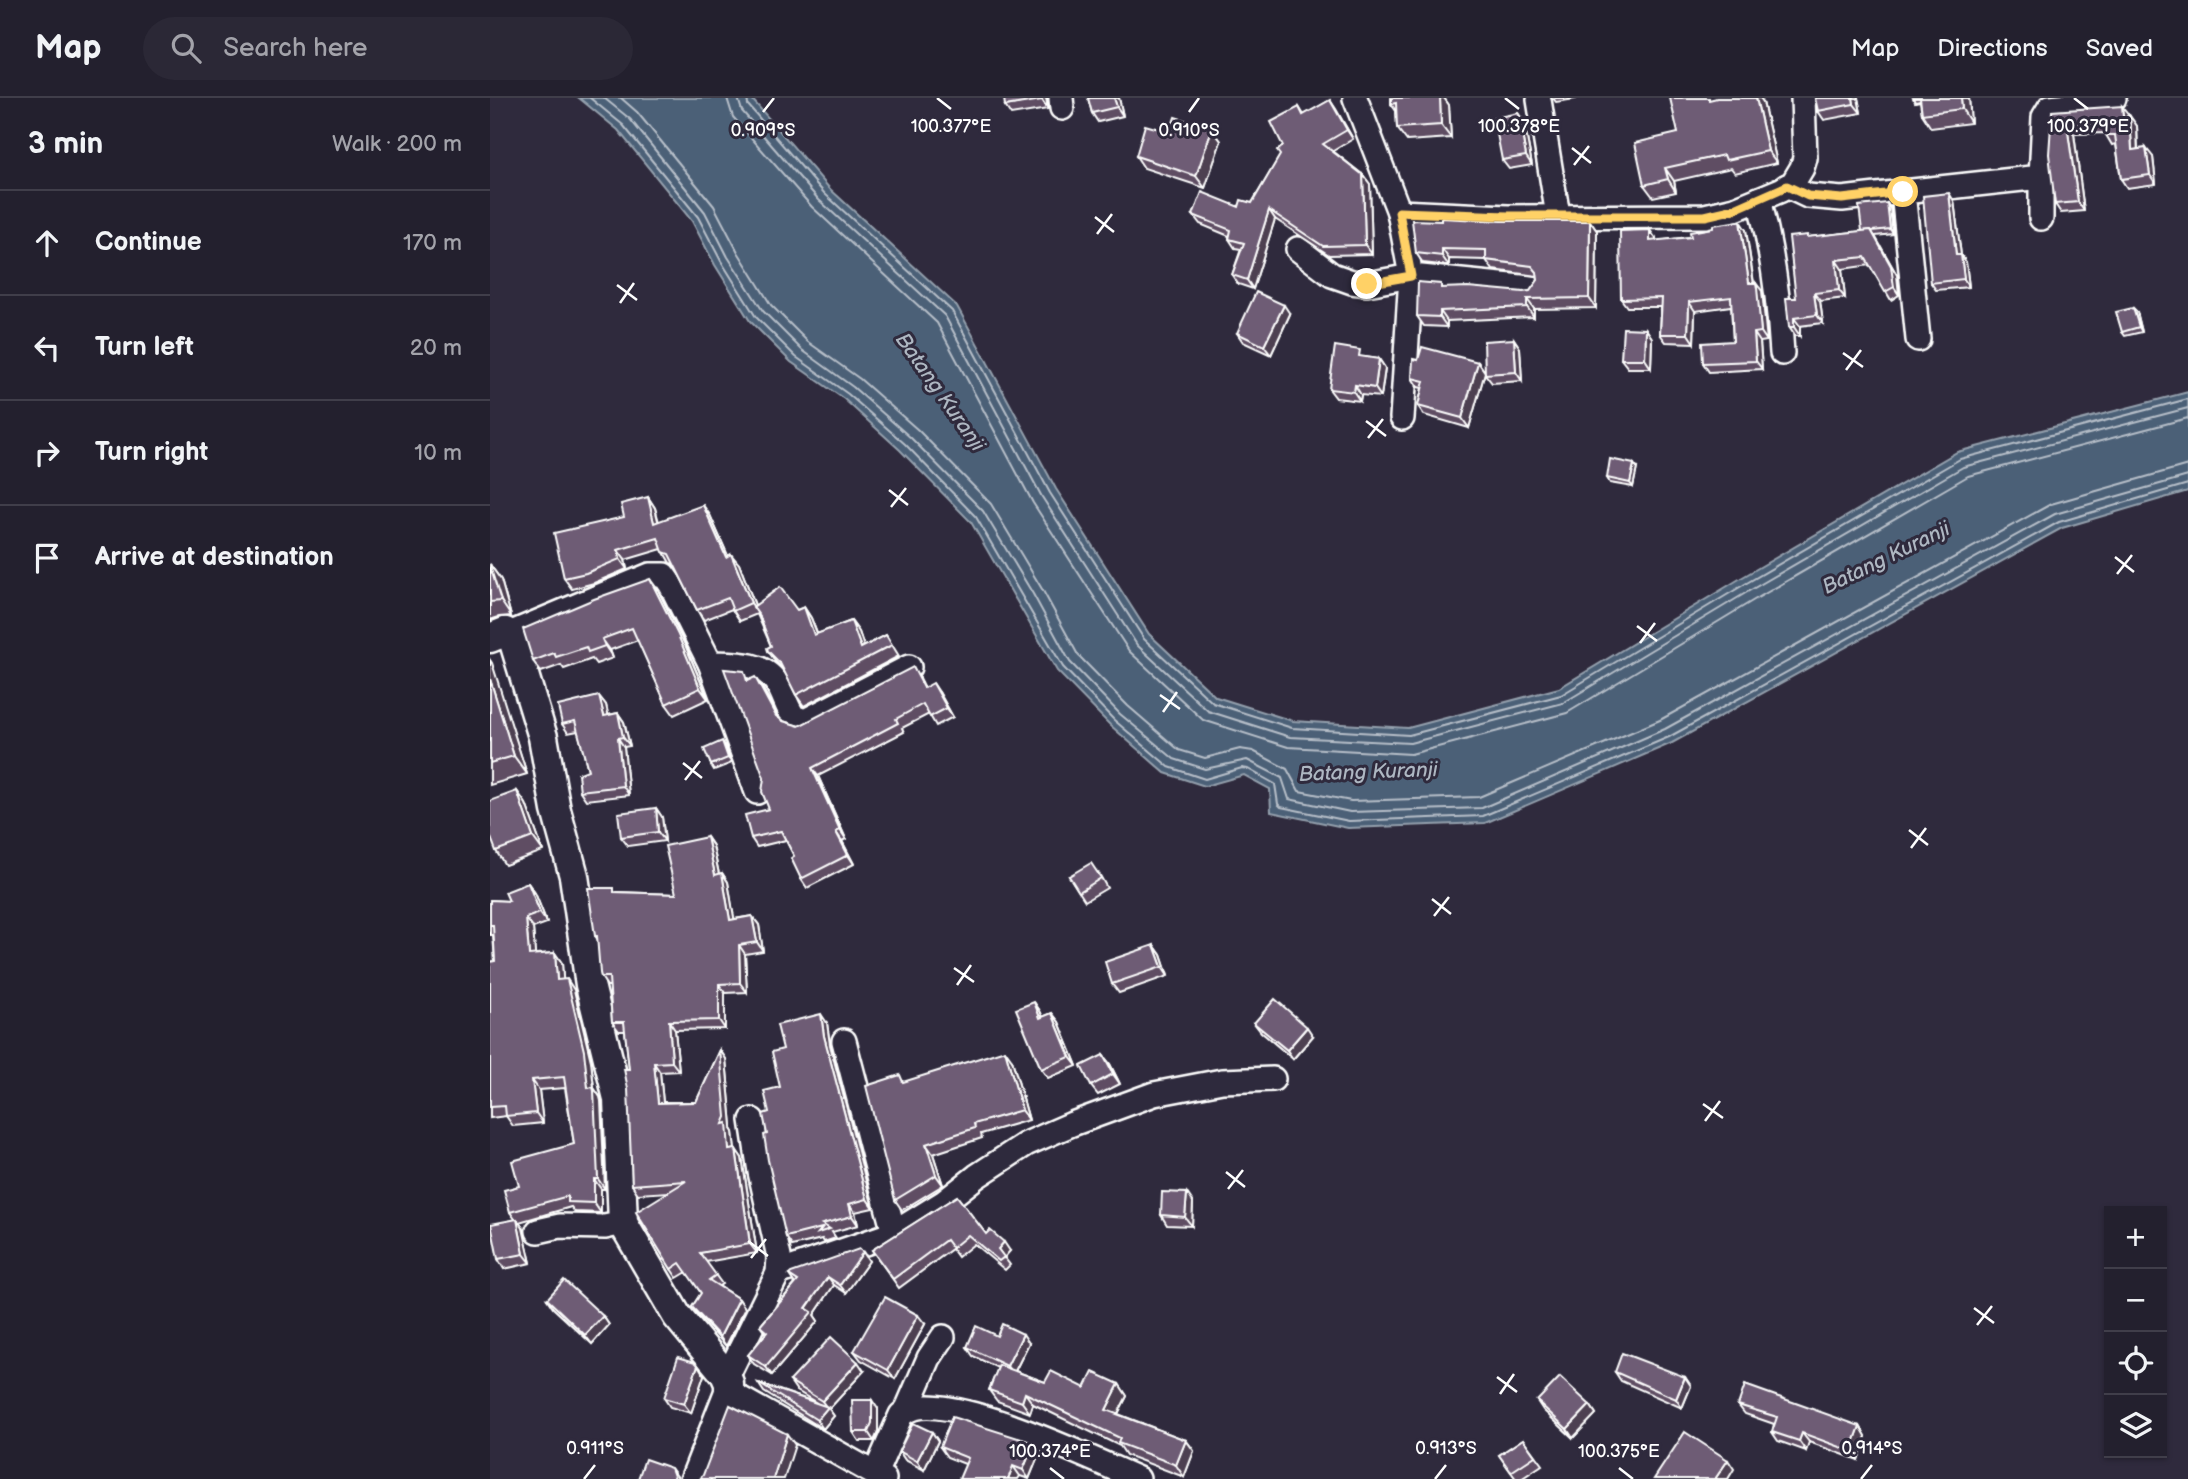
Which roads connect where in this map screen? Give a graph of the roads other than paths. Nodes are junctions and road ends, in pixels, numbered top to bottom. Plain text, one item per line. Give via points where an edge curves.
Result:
1 (1355, 98) edge
2 (1803, 98) edge
3 (2114, 98) edge
4 (1539, 100) dead end
5 (2041, 177) junction
6 (1787, 186) junction
7 (1903, 192) junction
8 (1759, 199) junction
9 (1399, 212) junction
10 (1558, 216) junction
11 (2041, 218) dead end
12 (1298, 249) dead end
13 (1411, 276) junction
14 (1531, 288) edge
15 (1918, 339) dead end
16 (1782, 353) dead end
17 (1402, 418) dead end
18 (499, 636) edge
19 (710, 663) junction
20 (909, 667) edge
21 (757, 792) dead end
22 (844, 1041) dead end
23 (1273, 1080) dead end
24 (752, 1120) dead end
25 (623, 1223) junction
26 (538, 1231) dead end
27 (894, 1233) junction
28 (778, 1273) junction
29 (943, 1338) dead end
30 (728, 1385) junction
31 (907, 1409) junction
32 (879, 1477) edge
33 (695, 1479) edge
34 (1138, 1479) edge

1 - 9 street
2 - 6 street via 1805,158 1797,177
3 - 5 street via 2050,107 2045,117
4 - 10 street
5 - 7 street
5 - 11 street
6 - 7 street via 1808,196 1842,199
6 - 8 street
7 - 15 street
8 - 10 street via 1705,216
8 - 16 street via 1780,309
9 - 10 street
9 - 13 street
12 - 13 street via 1332,275 1352,282 1367,284
13 - 14 street
13 - 17 street
18 - 19 street via 658,574 671,585
18 - 25 street via 513,639 543,737 574,876 590,985 618,1100
19 - 20 street via 761,669 776,682 794,717 805,721
19 - 21 street
22 - 27 street
23 - 27 street via 1222,1081 1154,1094 1072,1124 1026,1144
24 - 28 street via 779,1257
25 - 26 street
25 - 30 street via 677,1316
27 - 28 street
28 - 30 street
29 - 31 street
30 - 32 street
30 - 33 street
31 - 32 street
31 - 34 street via 917,1406 974,1413 1027,1430

